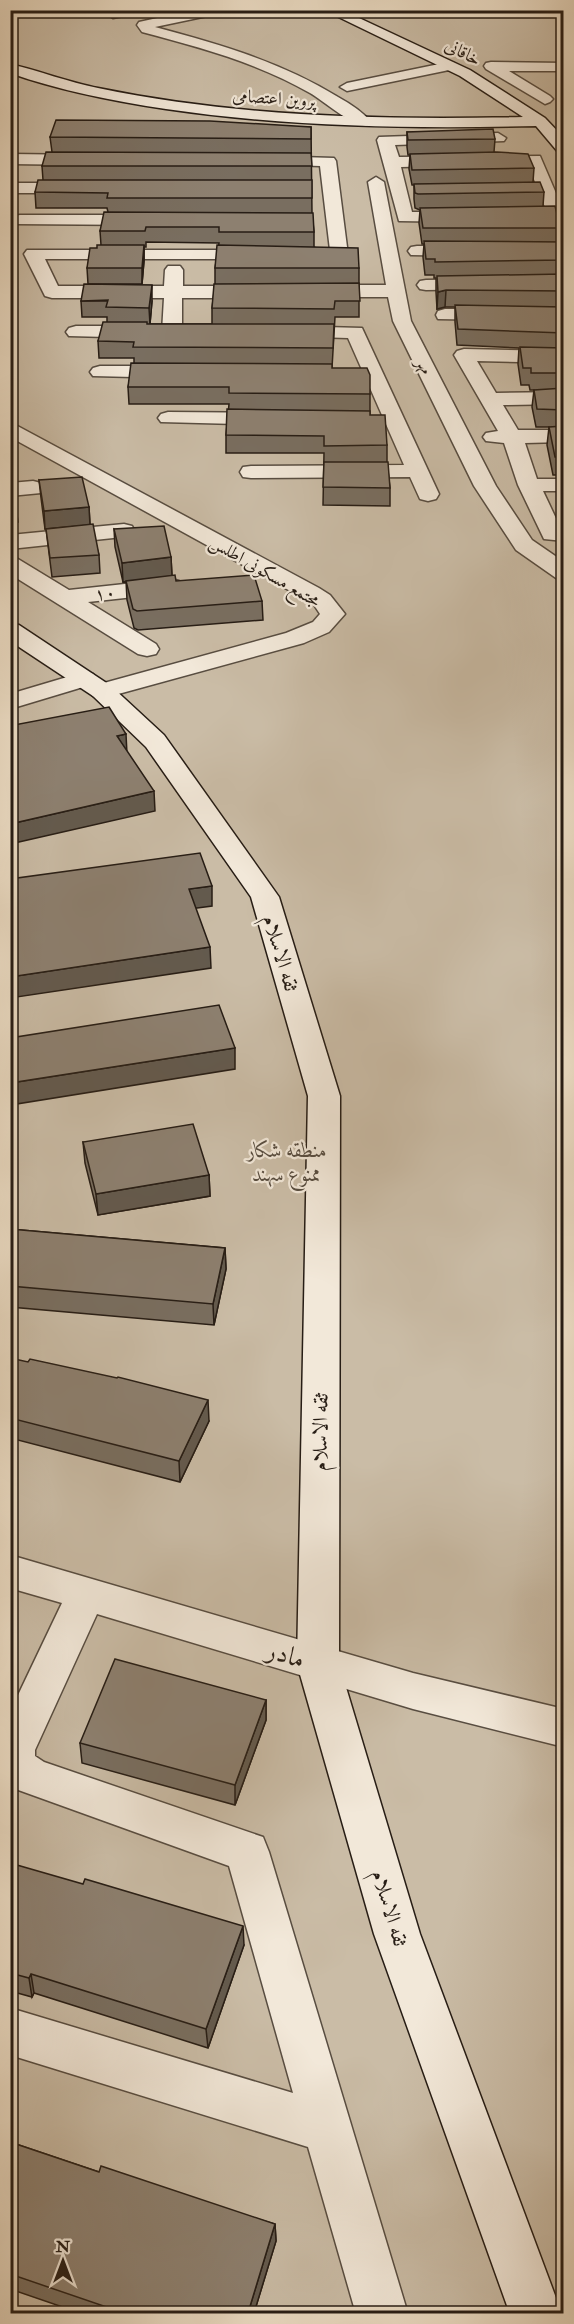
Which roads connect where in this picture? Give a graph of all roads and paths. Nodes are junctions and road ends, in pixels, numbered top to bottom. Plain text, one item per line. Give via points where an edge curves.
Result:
1 (105, 10) edge
2 (134, 10) edge
3 (217, 10) edge
4 (330, 10) edge
5 (448, 66) junction
6 (564, 67) edge
7 (10, 68) edge
8 (347, 87) dead end
9 (564, 94) edge
10 (545, 99) junction
11 (518, 106) junction
12 (540, 121) junction
13 (365, 122) junction
14 (490, 123) junction
15 (498, 138) junction
16 (564, 149) edge
17 (10, 159) edge
18 (32, 159) junction
19 (103, 160) edge
20 (257, 161) edge
21 (510, 161) junction
22 (393, 162) junction
23 (17, 188) edge
24 (94, 188) edge
25 (523, 190) edge
26 (546, 190) junction
27 (397, 192) junction
28 (420, 192) edge
29 (20, 220) dead end
30 (73, 220) junction
31 (168, 220) edge
32 (411, 227) dead end
33 (564, 227) edge
34 (484, 251) edge
35 (417, 252) dead end
36 (65, 255) junction
37 (175, 255) junction
38 (564, 283) edge
39 (426, 285) edge
40 (396, 291) junction
41 (173, 292) junction
42 (445, 315) edge
43 (564, 315) edge
44 (76, 332) dead end
45 (172, 332) junction
46 (195, 332) edge
47 (275, 332) edge
48 (564, 357) edge
49 (100, 372) dead end
50 (195, 372) edge
51 (350, 372) edge
52 (374, 373) junction
53 (564, 398) edge
54 (491, 399) junction
55 (168, 418) dead end
56 (287, 419) edge
57 (371, 420) edge
58 (394, 420) junction
59 (10, 428) edge
60 (564, 436) edge
61 (512, 437) junction
62 (461, 438) junction
63 (418, 471) junction
64 (251, 472) dead end
65 (529, 485) junction
66 (564, 485) edge
67 (33, 488) dead end
68 (10, 490) edge
69 (428, 494) dead end
70 (124, 531) edge
71 (564, 534) edge
72 (10, 542) edge
73 (10, 564) edge
74 (564, 573) edge
75 (194, 583) edge
76 (65, 598) junction
77 (10, 630) edge
78 (147, 650) dead end
79 (93, 685) junction
80 (10, 702) edge
81 (10, 1571) edge
82 (86, 1594) junction
83 (318, 1664) junction
84 (564, 1728) edge
85 (10, 2031) edge
86 (328, 2128) junction
87 (544, 2306) edge
88 (382, 2313) edge

1 - 2 street via 113,14
3 - 13 street via 144,25 266,67 312,88
4 - 5 street, خاقانی
5 - 8 street
5 - 11 street, خاقانی
6 - 10 street via 491,66
7 - 13 street, پروین اعتصامی via 117,97 202,111
9 - 10 street
10 - 11 street
11 - 12 street, خاقانی
12 - 14 street, پروین اعتصامی
12 - 16 street, خاقانی
13 - 14 street, پروین اعتصامی
13 - 40 street, مهر
14 - 15 street
15 - 21 street
15 - 22 street via 385,140
17 - 18 street
18 - 19 street
18 - 23 street
20 - 37 street via 328,162 325,188 339,255
21 - 22 street
21 - 26 street via 534,159
22 - 27 street
23 - 24 street
25 - 26 street
26 - 33 street via 556,216 507,222
27 - 28 street
27 - 32 street via 405,218 484,222
29 - 30 street
30 - 31 street
30 - 36 street
34 - 35 street
36 - 37 street
36 - 41 street via 33,255 52,292
37 - 41 street
38 - 39 street
40 - 41 street
40 - 62 street, مهر via 402,321
41 - 45 street
42 - 43 street
44 - 45 street
45 - 46 street
47 - 52 street via 355,332
48 - 54 street via 464,355
49 - 50 street
51 - 52 street
52 - 58 street
53 - 54 street
54 - 61 street
55 - 56 street
57 - 58 street
58 - 63 street
59 - 79 street, مجتمع مسکونی اطلس via 311,593 333,614 321,627 295,638
60 - 61 street
61 - 62 street
61 - 65 street
62 - 74 street, مهر via 485,486 524,545
63 - 64 street
63 - 69 street
65 - 66 street
65 - 71 street via 552,534
67 - 68 street
70 - 72 street
73 - 76 street
75 - 76 street, ۱۰
76 - 78 street
77 - 79 street, ثقه الاسلام
79 - 80 street
79 - 83 street, ثقه الاسلام via 155,741 265,897 324,1096
81 - 82 street, مادر
82 - 83 street, مادر
82 - 86 street via 14,1750 14,1765 30,1776 247,1852
83 - 84 street, مادر
83 - 87 street, ثقه الاسلام via 397,1935
85 - 86 street
86 - 88 street

